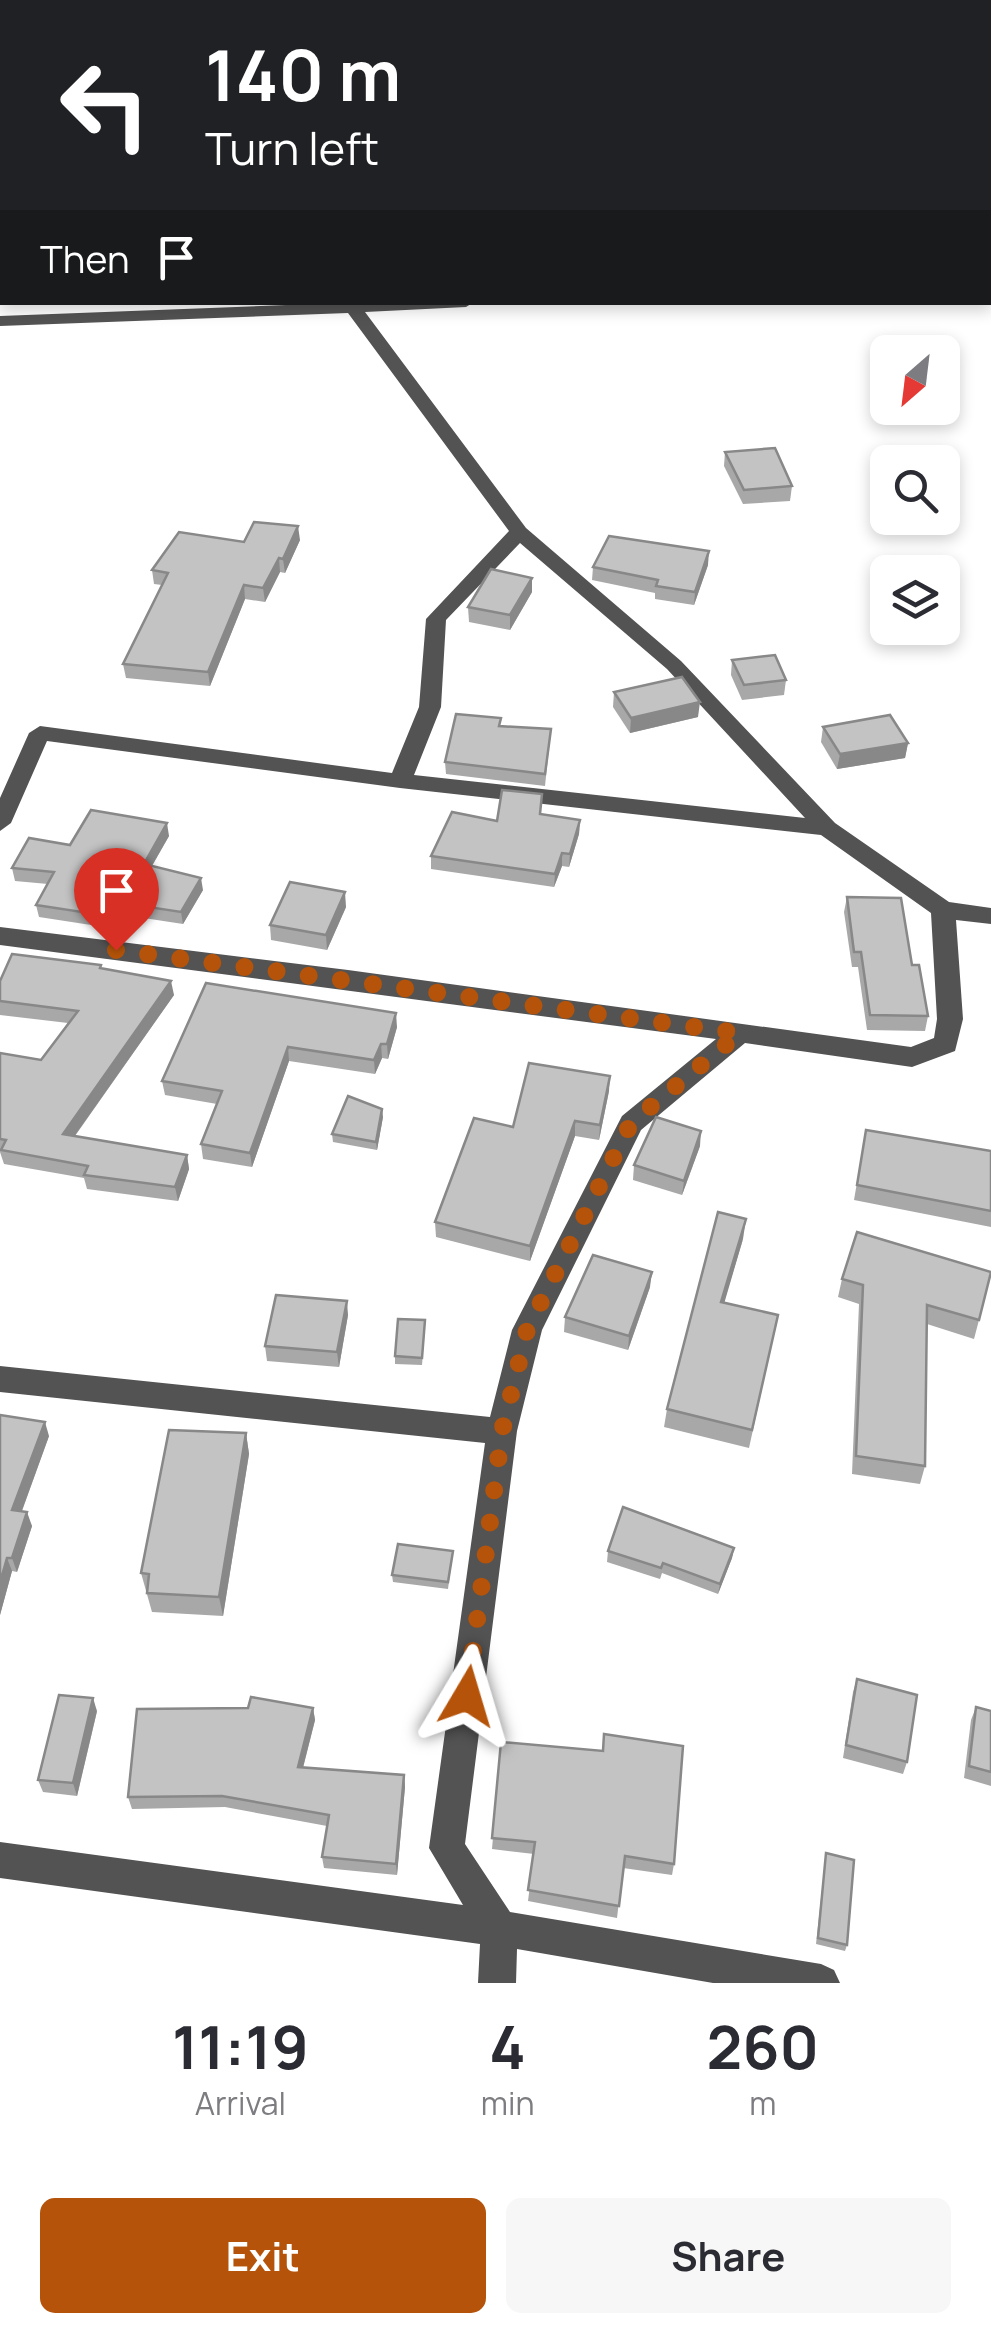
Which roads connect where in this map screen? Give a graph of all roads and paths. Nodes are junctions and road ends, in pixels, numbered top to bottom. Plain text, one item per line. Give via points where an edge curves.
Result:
1 (410, 305) edge
2 (353, 308) junction
3 (0, 321) edge
4 (520, 532) junction
5 (400, 781) junction
6 (0, 823) edge
7 (827, 828) junction
8 (943, 910) junction
9 (991, 916) edge
10 (0, 936) edge
11 (740, 1033) junction
12 (0, 1379) edge
13 (502, 1431) junction
14 (0, 1860) edge
15 (499, 1928) junction
16 (497, 1983) edge
17 (821, 1983) edge

1 - 2 street
2 - 3 street
2 - 4 street
4 - 5 street via 436,619 430,707
4 - 7 street via 674,665
5 - 6 street via 40,733
5 - 7 street
7 - 8 street
8 - 9 street
8 - 11 street via 946,1044 912,1057
10 - 11 street
11 - 13 street via 631,1123 527,1330
12 - 13 street
13 - 15 street via 447,1848
14 - 15 street
15 - 16 street
15 - 17 street

